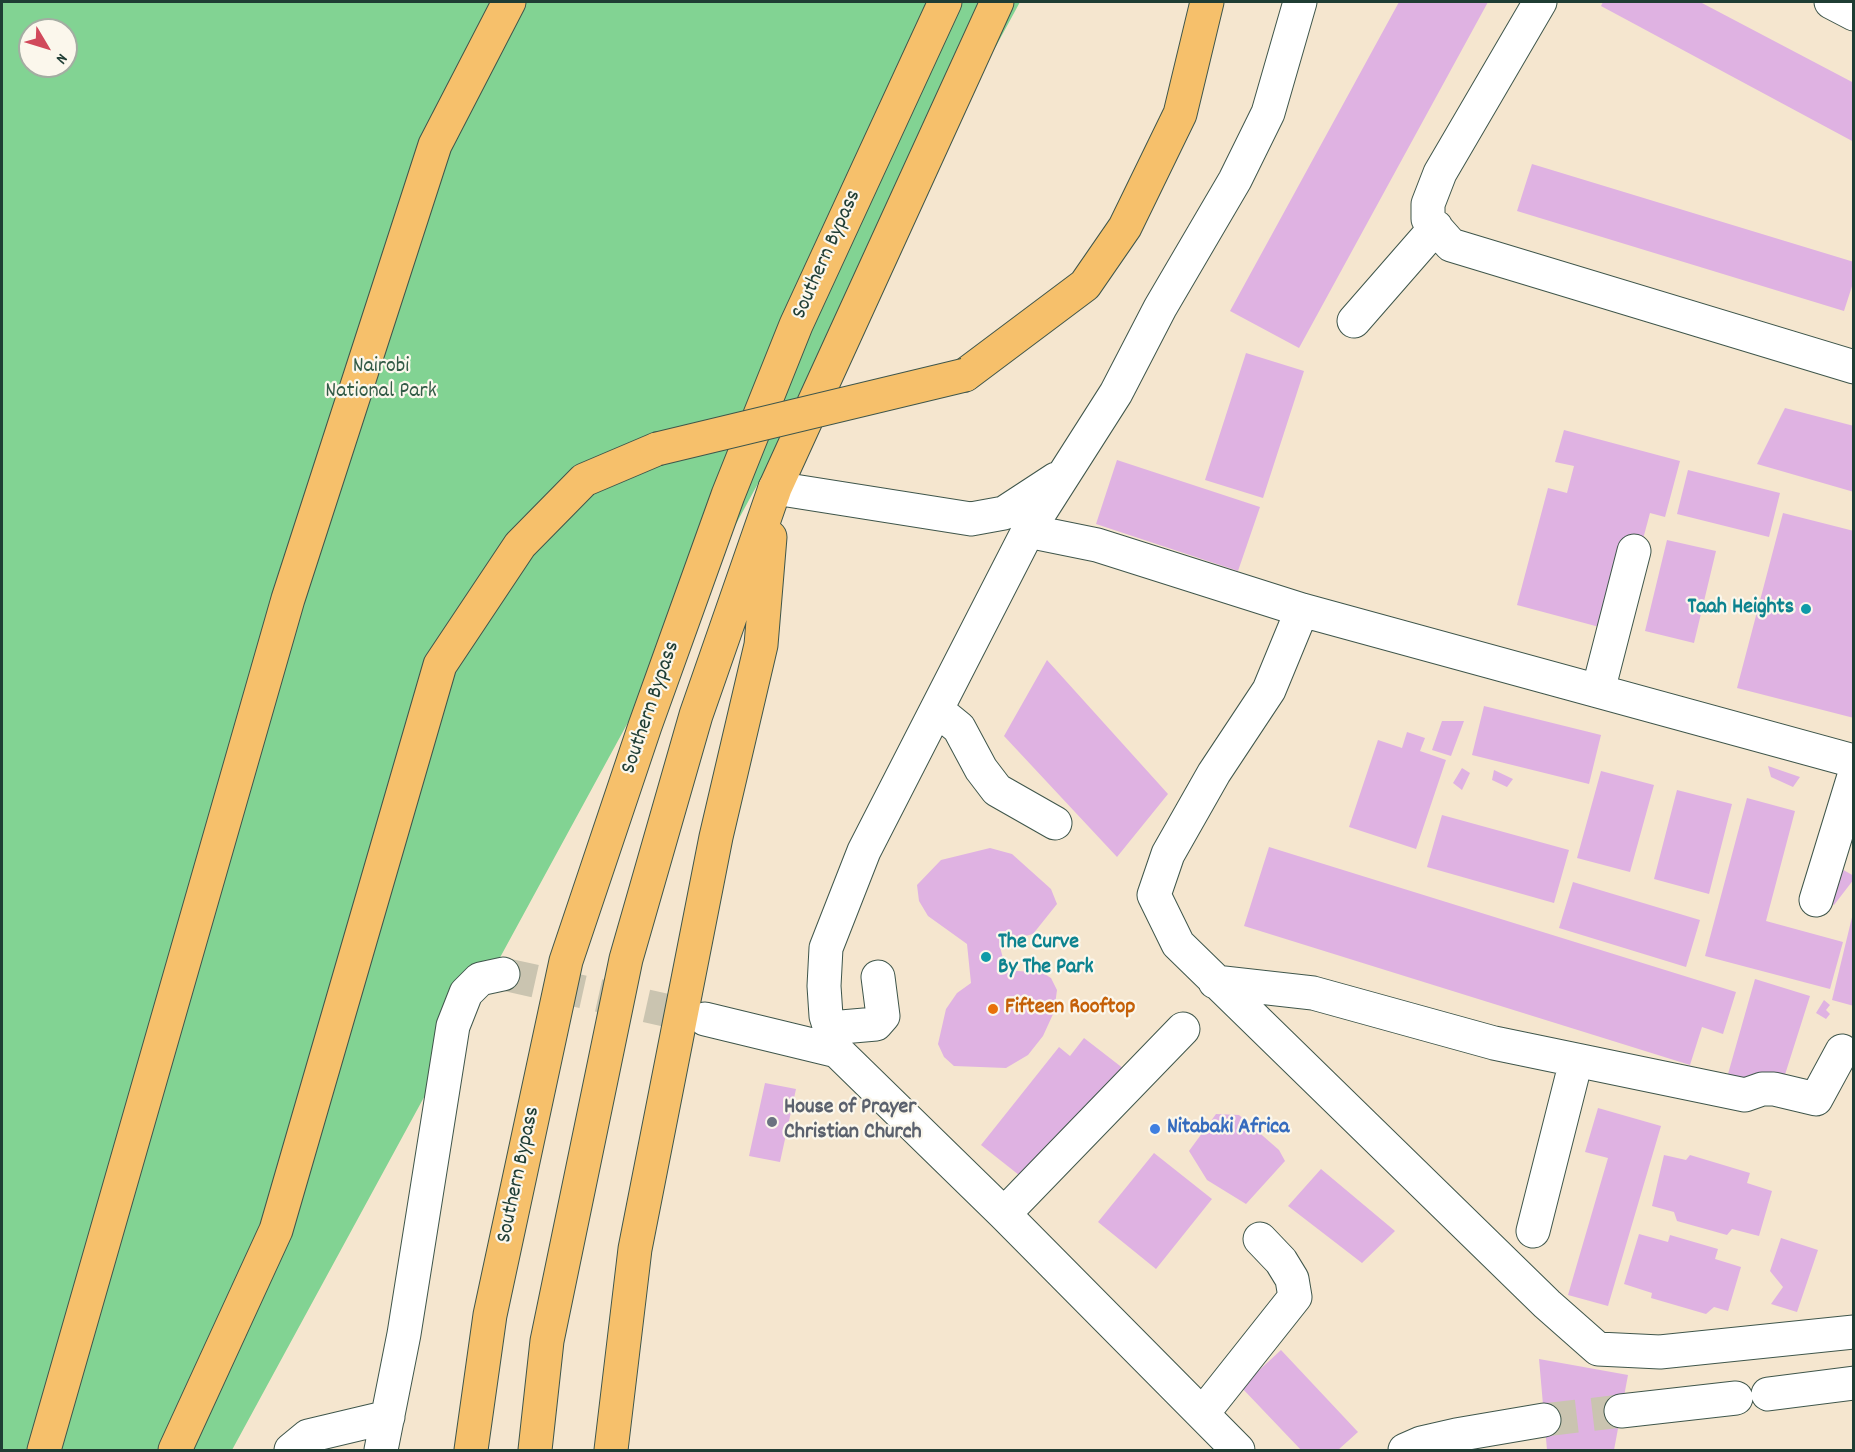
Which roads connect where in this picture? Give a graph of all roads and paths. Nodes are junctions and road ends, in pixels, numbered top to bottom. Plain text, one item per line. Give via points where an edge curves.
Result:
1 (509, 2) edge
2 (945, 2) edge
3 (997, 2) edge
4 (1207, 2) edge
5 (1300, 2) edge
6 (1540, 2) edge
7 (1831, 2) edge
8 (1854, 14) edge
9 (1436, 227) junction
10 (1354, 321) dead end
11 (1854, 367) edge
12 (1062, 474) junction
13 (775, 488) junction
14 (1029, 531) junction
15 (1634, 551) dead end
16 (1302, 610) junction
17 (1598, 691) junction
18 (937, 710) junction
19 (1854, 761) edge
20 (1854, 776) edge
21 (1055, 823) dead end
22 (1816, 900) dead end
23 (503, 974) tunnel mouth
24 (878, 977) dead end
25 (1215, 982) junction
26 (705, 1019) tunnel mouth
27 (1183, 1029) dead end
28 (833, 1040) junction
29 (1842, 1051) dead end
30 (1576, 1061) junction
31 (1004, 1214) junction
32 (1533, 1231) dead end
33 (1260, 1239) dead end
34 (1854, 1332) edge
35 (1854, 1383) edge
36 (1621, 1411) tunnel mouth
37 (1203, 1413) junction
38 (388, 1417) junction
39 (1544, 1420) tunnel mouth
40 (44, 1450) edge
41 (175, 1450) edge
42 (291, 1450) edge
43 (381, 1450) edge
44 (471, 1450) edge
45 (535, 1450) edge
46 (611, 1450) edge
47 (1238, 1450) edge
48 (1405, 1450) edge

1 - 40 main road via 435,145 288,599
2 - 44 main road, Southern Bypass via 801,314 728,495 566,961 490,1315
3 - 13 main road, Southern Bypass
4 - 41 main road, bridge via 1180,114 1125,227 1085,285 965,375 657,449 584,480 520,545 440,665 276,1230
5 - 12 street via 1268,113 1236,180 1160,308 1116,393
6 - 9 street via 1440,173 1428,204 1428,219
7 - 8 street
9 - 10 street
9 - 11 street via 1451,245
12 - 13 street via 1004,513 984,518 952,517
12 - 14 street
13 - 45 main road, Southern Bypass via 696,714 626,960 547,1341
13 - 46 main road via 760,645 707,883 637,1238
14 - 16 street via 1097,545
14 - 18 street
15 - 17 street
16 - 17 street
16 - 25 street via 1269,690 1214,772 1168,854 1154,895 1178,944
17 - 19 street
18 - 21 street via 959,728 996,790
18 - 28 street via 864,851 826,948 824,986
20 - 22 street
23 - 38 street via 480,979 466,993 453,1026
24 - 28 street via 883,1016 876,1024
25 - 30 street via 1313,993 1494,1043
25 - 34 street via 1598,1349 1660,1352
26 - 28 street
27 - 31 street
28 - 31 street
29 - 30 street via 1820,1095 1810,1099 1774,1089 1745,1095
30 - 32 street
31 - 37 street
33 - 37 street via 1287,1270 1295,1297
35 - 36 street
37 - 47 street
38 - 42 street via 308,1436
38 - 43 street
39 - 48 street via 1456,1435

